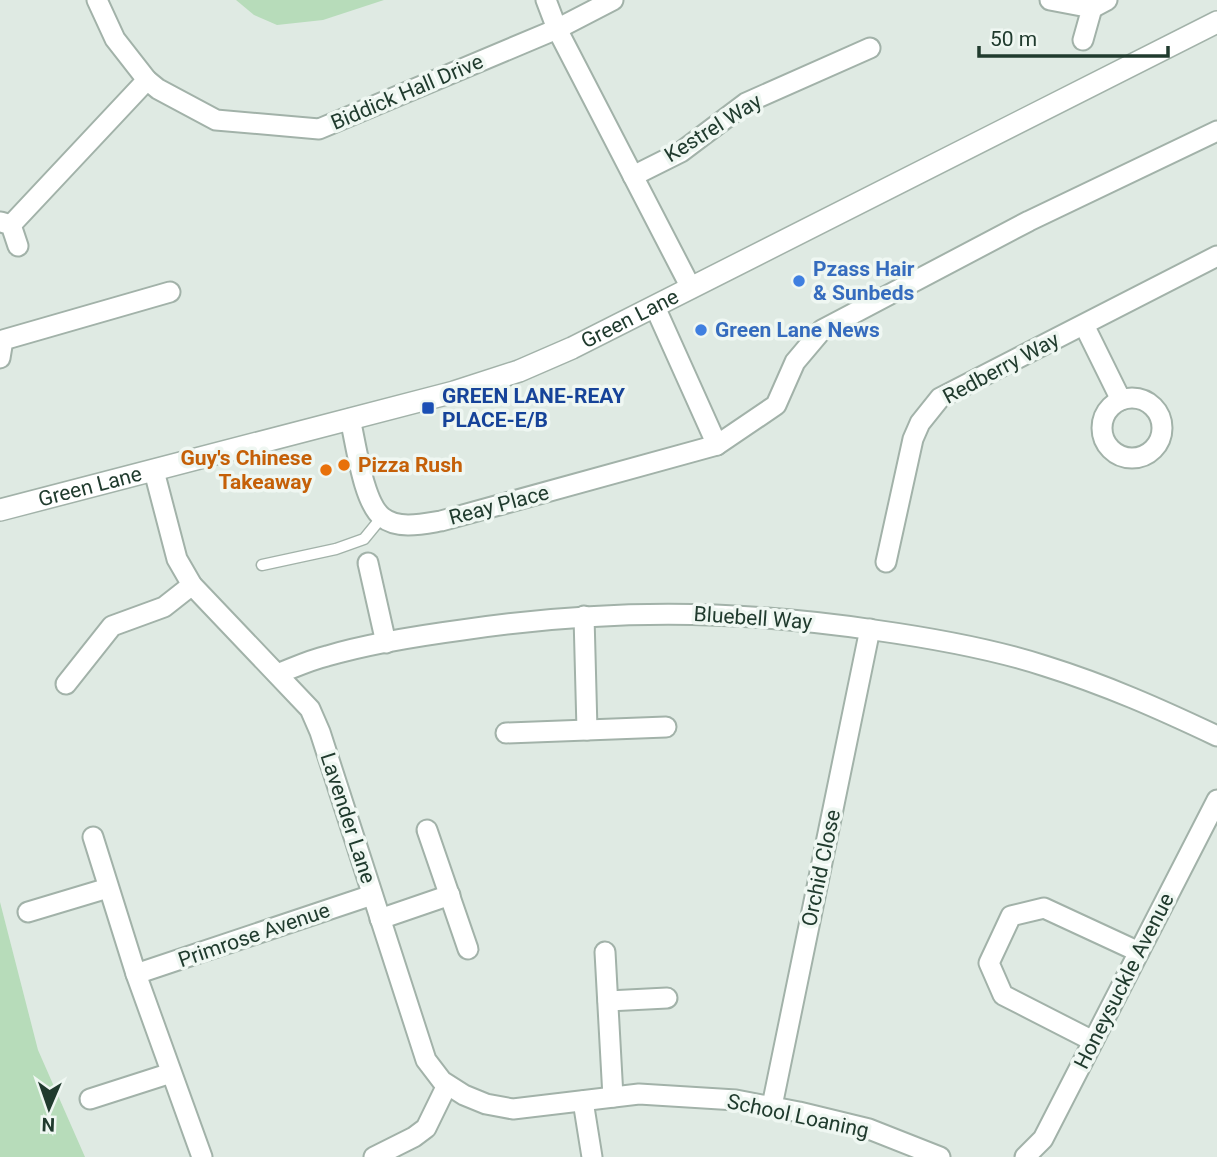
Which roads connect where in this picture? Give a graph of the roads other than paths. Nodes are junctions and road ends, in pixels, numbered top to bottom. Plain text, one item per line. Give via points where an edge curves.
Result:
1 (97, 0) edge
2 (546, 0) edge
3 (613, 0) edge
4 (1050, 0) edge
5 (1100, 4) edge
6 (1217, 22) edge
7 (557, 29) junction
8 (1083, 40) dead end
9 (870, 48) dead end
10 (147, 79) junction
11 (1217, 131) edge
12 (633, 176) junction
13 (5, 223) edge
14 (18, 246) dead end
15 (1217, 256) edge
16 (691, 288) junction
17 (170, 292) dead end
18 (655, 307) junction
19 (1084, 325) junction
20 (0, 358) edge
21 (1121, 400) dead end
22 (350, 419) junction
23 (717, 445) junction
24 (154, 471) junction
25 (0, 510) edge
26 (382, 517) junction
27 (886, 562) dead end
28 (368, 563) dead end
29 (262, 565) dead end
30 (192, 585) junction
31 (584, 616) junction
32 (870, 629) junction
33 (386, 643) junction
34 (277, 674) junction
35 (66, 684) dead end
36 (666, 727) dead end
37 (587, 730) junction
38 (506, 733) dead end
39 (1217, 736) edge
40 (1217, 800) edge
41 (427, 830) dead end
42 (93, 837) dead end
43 (108, 888) junction
44 (372, 895) junction
45 (450, 895) junction
46 (28, 912) dead end
47 (380, 919) junction
48 (468, 948) dead end
49 (1139, 952) junction
50 (605, 953) dead end
51 (136, 974) junction
52 (667, 998) dead end
53 (608, 1001) junction
54 (1093, 1041) junction
55 (171, 1073) junction
56 (447, 1084) junction
57 (613, 1097) junction
58 (90, 1099) dead end
59 (583, 1101) junction
60 (772, 1106) junction
61 (931, 1155) edge
62 (202, 1157) edge
63 (374, 1157) edge
64 (592, 1157) edge
65 (1025, 1157) edge

1 - 10 street, Biddick Hall Drive via 114,39
2 - 7 street
3 - 7 street, Biddick Hall Drive
4 - 5 street
5 - 8 street
6 - 16 street, Green Lane
7 - 10 street, Biddick Hall Drive via 319,129 216,120
7 - 12 street
9 - 12 street, Kestrel Way via 746,103 681,152
10 - 13 street
11 - 23 street, Reay Place via 1029,220 822,330 795,362 776,405
12 - 16 street
13 - 14 street
15 - 19 street, Redberry Way
16 - 18 street, Green Lane
17 - 20 street via 3,340
18 - 22 street, Green Lane via 519,371
18 - 23 street
19 - 21 street
19 - 27 street, Redberry Way via 940,398 929,410 913,439
22 - 24 street, Green Lane
22 - 26 street via 369,499
23 - 26 street, Reay Place via 441,522 397,524
24 - 25 street, Green Lane
24 - 30 street, Lavender Lane via 177,559
26 - 29 lane via 365,539
28 - 33 street
30 - 34 street, Lavender Lane
30 - 35 street via 164,607 112,626
31 - 32 street, Bluebell Way via 718,614
31 - 33 street, Bluebell Way via 519,621
31 - 37 street
32 - 39 street, Bluebell Way via 1043,665 1137,698
32 - 60 street, Orchid Close
33 - 34 street, Bluebell Way via 325,656
34 - 44 street, Lavender Lane via 310,709 320,732
36 - 37 street
37 - 38 street
40 - 49 street, Honeysuckle Avenue
41 - 45 street
42 - 43 street
43 - 46 street
43 - 51 street
44 - 47 street, Lavender Lane
44 - 51 street, Primrose Avenue
45 - 47 street
45 - 48 street
47 - 56 street, Lavender Lane via 426,1060
49 - 54 street, Honeysuckle Avenue
49 - 54 street via 1044,908 1011,916 989,962 1003,995
50 - 53 street
51 - 55 street
52 - 53 street
53 - 57 street
54 - 65 street, Honeysuckle Avenue via 1043,1139
55 - 58 street
55 - 62 street
56 - 59 street, School Loaning via 486,1104 513,1109
56 - 63 street via 425,1128
57 - 59 street, School Loaning
57 - 60 street, School Loaning via 639,1094
59 - 64 street
60 - 61 street, School Loaning via 869,1129

